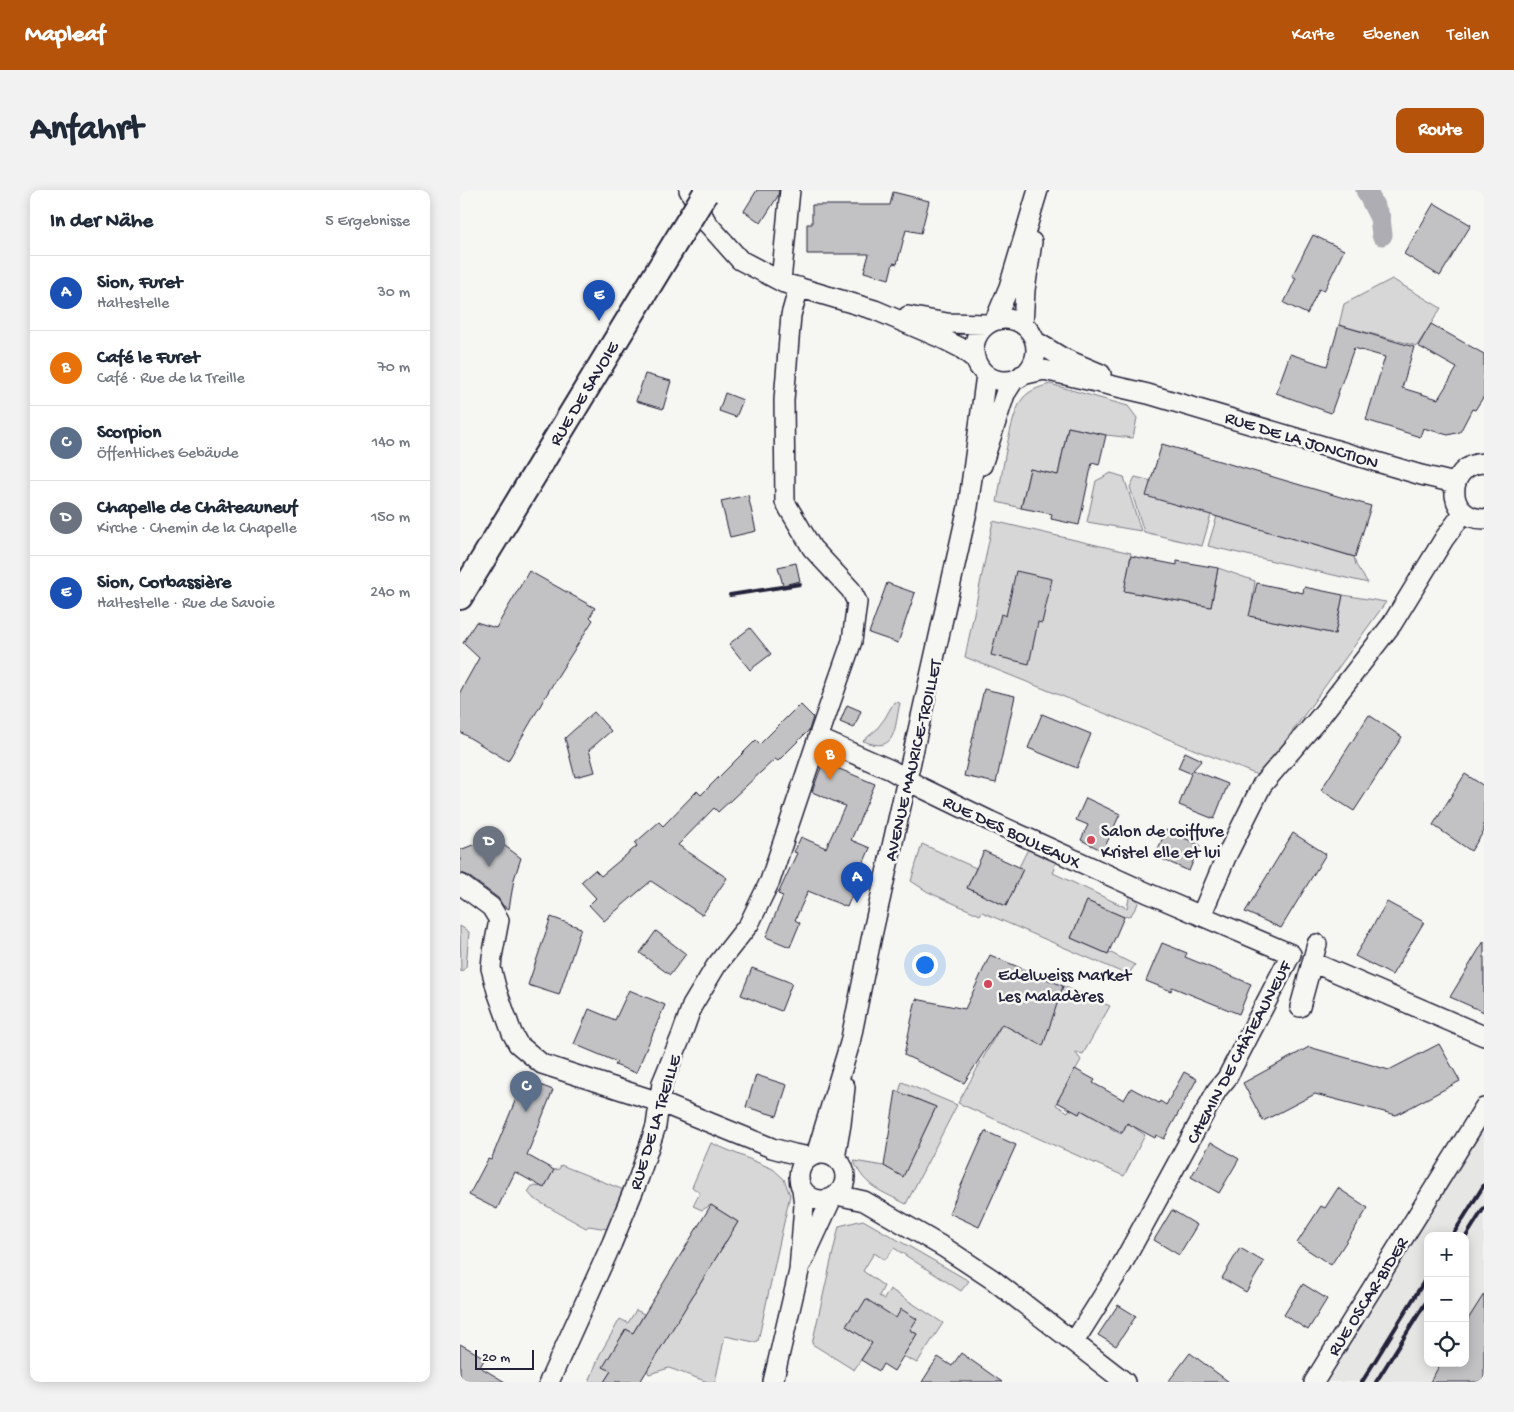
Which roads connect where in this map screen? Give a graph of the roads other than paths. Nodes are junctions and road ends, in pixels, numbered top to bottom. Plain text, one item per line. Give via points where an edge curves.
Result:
1 (790, 190) edge
2 (1039, 190) edge
3 (700, 191) edge
4 (790, 284) junction
5 (875, 310) junction
6 (991, 322) junction
7 (1023, 325) junction
8 (1034, 341) junction
9 (975, 359) junction
10 (986, 375) junction
11 (1018, 377) junction
12 (1148, 394) junction
13 (1484, 463) edge
14 (1456, 483) junction
15 (968, 507) junction
16 (1464, 512) junction
17 (1484, 519) edge
18 (460, 596) edge
19 (818, 738) junction
20 (908, 780) junction
21 (460, 884) edge
22 (1201, 916) junction
23 (1317, 944) dead end
24 (1312, 962) junction
25 (1300, 1007) dead end
26 (1484, 1036) edge
27 (850, 1044) junction
28 (659, 1102) junction
29 (1484, 1108) edge
30 (772, 1148) junction
31 (813, 1156) junction
32 (835, 1158) junction
33 (846, 1176) junction
34 (800, 1184) junction
35 (834, 1197) junction
36 (864, 1201) junction
37 (798, 1271) junction
38 (1074, 1342) junction
39 (549, 1382) edge
40 (773, 1382) edge
41 (1126, 1382) edge
42 (1314, 1382) edge

1 - 4 street, RUE DE LA TREILLE
2 - 6 street via 1009,287
2 - 7 street
3 - 4 street via 707,223 740,260
3 - 18 main road, RUE DE SAVOIE, bridge via 681,232
4 - 5 street
4 - 19 street, RUE DE LA TREILLE via 792,315 784,400 785,502 812,548 851,590 857,602 852,641
5 - 6 street via 947,323
5 - 9 street via 961,348
6 - 7 street via 1005,318
6 - 9 street via 975,340
7 - 8 street
8 - 11 street via 1036,350 1030,369
8 - 12 street, RUE DE LA JONCTION via 1063,358
9 - 10 street
10 - 11 street via 1004,381
10 - 15 street, AVENUE MAURICE-TROILLET
11 - 12 street, RUE DE LA JONCTION via 1044,370
11 - 15 street, AVENUE MAURICE-TROILLET via 1005,394
12 - 14 street, RUE DE LA JONCTION
13 - 14 street via 1468,467
14 - 16 street via 1456,500
15 - 20 street, AVENUE MAURICE-TROILLET
16 - 17 street
16 - 22 street via 1392,624 1262,785
19 - 20 street
19 - 28 street, RUE DE LA TREILLE via 770,881 749,924 716,966 692,1006 662,1083
20 - 22 street, RUE DES BOULEAUX
20 - 27 street, AVENUE MAURICE-TROILLET
21 - 28 street via 491,907 499,920 492,948 492,968 518,1044 542,1064
22 - 38 street, CHEMIN DE CHÂTEAUNEUF via 1291,954 1227,1078 1217,1090 1118,1272
23 - 24 street
24 - 25 street
24 - 26 street, CHEMIN DE CHÂTEAUNEUF
27 - 31 street, AVENUE MAURICE-TROILLET
27 - 32 street, AVENUE MAURICE-TROILLET via 842,1124
28 - 30 street
28 - 39 street, RUE DE LA TREILLE via 656,1126 639,1177
29 - 42 street, RUE OSCAR-BIDER
30 - 31 street
30 - 34 street
31 - 32 street via 825,1154
31 - 34 street via 803,1163 799,1172
32 - 33 street
33 - 35 street via 844,1187
33 - 36 street
34 - 35 street via 806,1194 816,1200
34 - 37 street via 804,1206
35 - 36 street
35 - 37 street
36 - 38 street via 992,1279
37 - 40 street
38 - 41 street

